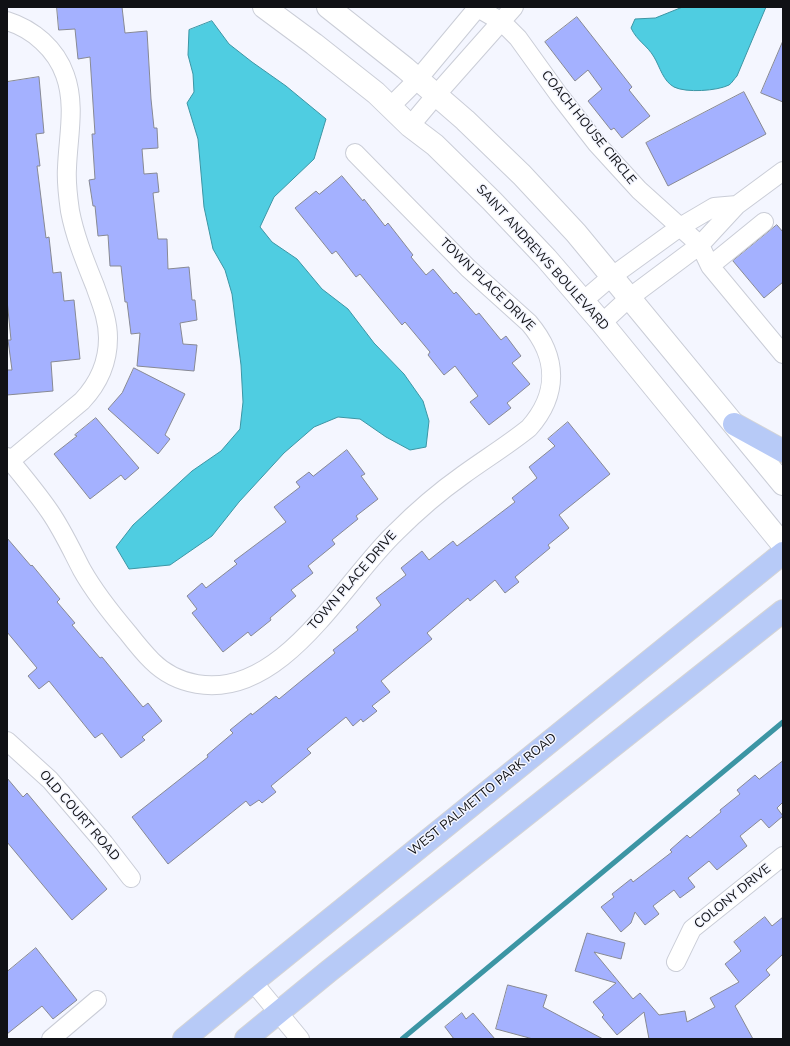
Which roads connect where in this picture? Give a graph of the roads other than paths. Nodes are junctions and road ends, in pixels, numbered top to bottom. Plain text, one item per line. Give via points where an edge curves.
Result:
1 (264, 7) edge
2 (328, 7) edge
3 (478, 7) edge
4 (514, 7) edge
5 (7, 21) edge
6 (502, 22) junction
7 (418, 79) junction
8 (436, 95) junction
9 (390, 107) junction
10 (410, 126) junction
11 (355, 153) dead end
12 (783, 171) edge
13 (737, 205) junction
14 (764, 222) dead end
15 (680, 228) junction
16 (700, 245) junction
17 (710, 266) junction
18 (611, 277) junction
19 (629, 298) junction
20 (583, 301) junction
21 (602, 323) junction
22 (783, 354) edge
23 (734, 424) junction
24 (783, 451) edge
25 (9, 459) edge
26 (783, 484) edge
27 (783, 545) edge
28 (783, 552) edge
29 (783, 611) edge
30 (7, 741) edge
31 (783, 856) edge
32 (131, 878) dead end
33 (676, 962) dead end
34 (253, 982) junction
35 (97, 1000) dead end
36 (278, 1012) junction
37 (51, 1039) edge
38 (184, 1039) edge
39 (246, 1039) edge
40 (300, 1039) edge

1 - 9 street, SAINT ANDREWS BOULEVARD via 376,93
2 - 7 street
3 - 6 street, COACH HOUSE CIRCLE
3 - 7 street, COACH HOUSE CIRCLE
4 - 6 street
5 - 25 street via 38,38 54,55 65,75 70,91 71,108 67,169 70,211 77,239 106,317 108,339 103,367 90,392
6 - 8 street
6 - 15 street, COACH HOUSE CIRCLE via 518,38 597,144 638,190
7 - 8 street
7 - 9 street, COACH HOUSE CIRCLE
8 - 10 street
8 - 18 street via 522,175 576,233
9 - 10 street, SAINT ANDREWS BOULEVARD
10 - 20 street, SAINT ANDREWS BOULEVARD via 435,145 492,200
11 - 25 street, TOWN PLACE DRIVE via 468,268 529,323 548,354 551,385 544,408 530,428 462,475 394,533 300,641 258,674 226,685 191,683 160,668 144,653 105,605 50,512
12 - 13 street
13 - 15 street via 714,207
13 - 16 street
14 - 17 street
15 - 16 street, COACH HOUSE CIRCLE
15 - 18 street
16 - 17 street
16 - 19 street
17 - 22 street
18 - 19 street
18 - 20 street
19 - 21 street
19 - 23 street
20 - 21 street, SAINT ANDREWS BOULEVARD
21 - 27 street, SAINT ANDREWS BOULEVARD
23 - 24 main road
23 - 26 street
28 - 34 main road, WEST PALMETTO PARK ROAD
29 - 36 main road
30 - 32 street, OLD COURT ROAD via 50,780
31 - 33 street, COLONY DRIVE via 692,929
34 - 36 street
34 - 38 main road, WEST PALMETTO PARK ROAD
35 - 37 street
36 - 39 main road
36 - 40 street

